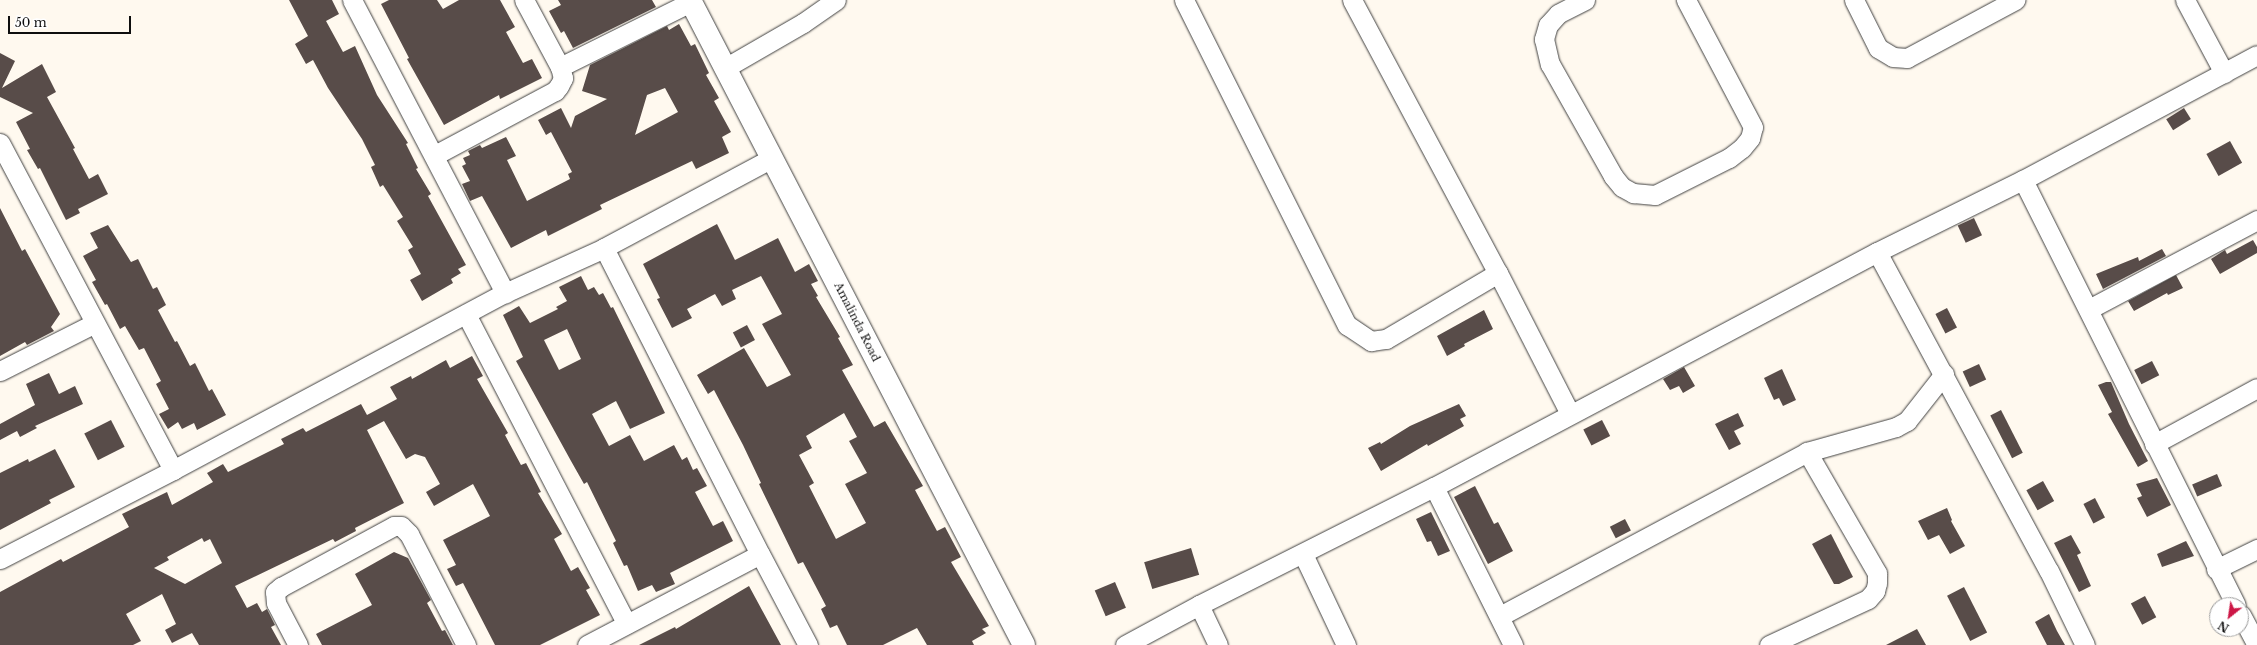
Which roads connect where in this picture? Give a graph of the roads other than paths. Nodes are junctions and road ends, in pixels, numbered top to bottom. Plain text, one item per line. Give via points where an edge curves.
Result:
1 (352, 0) edge
2 (524, 0) edge
3 (836, 0) edge
4 (1184, 0) edge
5 (1352, 0) edge
6 (1585, 0) edge
7 (1686, 0) edge
8 (1854, 0) edge
9 (2015, 0) edge
10 (2185, 0) edge
11 (691, 1) edge
12 (2257, 55) edge
13 (560, 67) junction
14 (725, 68) junction
15 (2224, 73) junction
16 (0, 143) edge
17 (435, 155) junction
18 (772, 158) junction
19 (5, 162) edge
20 (2023, 180) junction
21 (2257, 220) edge
22 (604, 248) junction
23 (1878, 252) junction
24 (1498, 273) junction
25 (505, 293) junction
26 (2089, 309) junction
27 (466, 314) junction
28 (95, 322) junction
29 (0, 371) edge
30 (1944, 374) junction
31 (2257, 388) edge
32 (1570, 414) junction
33 (2154, 444) junction
34 (1807, 452) junction
35 (173, 470) junction
36 (1434, 487) junction
37 (2257, 549) edge
38 (760, 554) junction
39 (1303, 554) junction
40 (0, 559) edge
41 (2216, 569) junction
42 (2232, 597) edge
43 (1199, 605) junction
44 (1500, 616) junction
45 (627, 624) junction
46 (2249, 630) edge
47 (298, 645) edge
48 (466, 645) edge
49 (587, 645) edge
50 (808, 645) edge
51 (1024, 645) edge
52 (1125, 645) edge
53 (1218, 645) edge
54 (1346, 645) edge
55 (1513, 645) edge
56 (1769, 645) edge
57 (2085, 645) edge
58 (2257, 645) edge

1 - 17 street
2 - 13 street
3 - 14 street via 803,23
4 - 24 street via 1347,325 1371,341 1386,339
5 - 24 street
6 - 7 street via 1558,14 1548,25 1544,39 1550,64 1613,176 1622,187 1633,193 1655,196 1729,158 1750,138 1753,127
8 - 9 street via 1878,48 1892,57 1907,58
10 - 15 street
11 - 13 street
11 - 14 street, Amalinda Road
12 - 15 street
13 - 17 street via 563,78 555,91
14 - 18 street, Amalinda Road
15 - 20 street
16 - 19 street
17 - 25 street
18 - 22 street
18 - 51 street, Amalinda Road
19 - 28 street
20 - 23 street
20 - 26 street
21 - 26 street
22 - 25 street
22 - 38 street
23 - 30 street
23 - 32 street
24 - 32 street
25 - 27 street
26 - 33 street
27 - 35 street
27 - 45 street
28 - 29 street
28 - 35 street
30 - 34 street via 1906,421 1896,427
30 - 57 street via 2049,571
31 - 33 street
32 - 36 street
33 - 41 street
34 - 44 street
34 - 56 street via 1877,573 1877,583 1875,591 1868,599
35 - 40 street
36 - 39 street
36 - 44 street
37 - 41 street
38 - 45 street
38 - 50 street
39 - 43 street
39 - 54 street
41 - 42 street
43 - 52 street
43 - 53 street
44 - 55 street
45 - 49 street
46 - 58 street
47 - 48 street via 276,603 276,592 394,526 401,526 409,534

